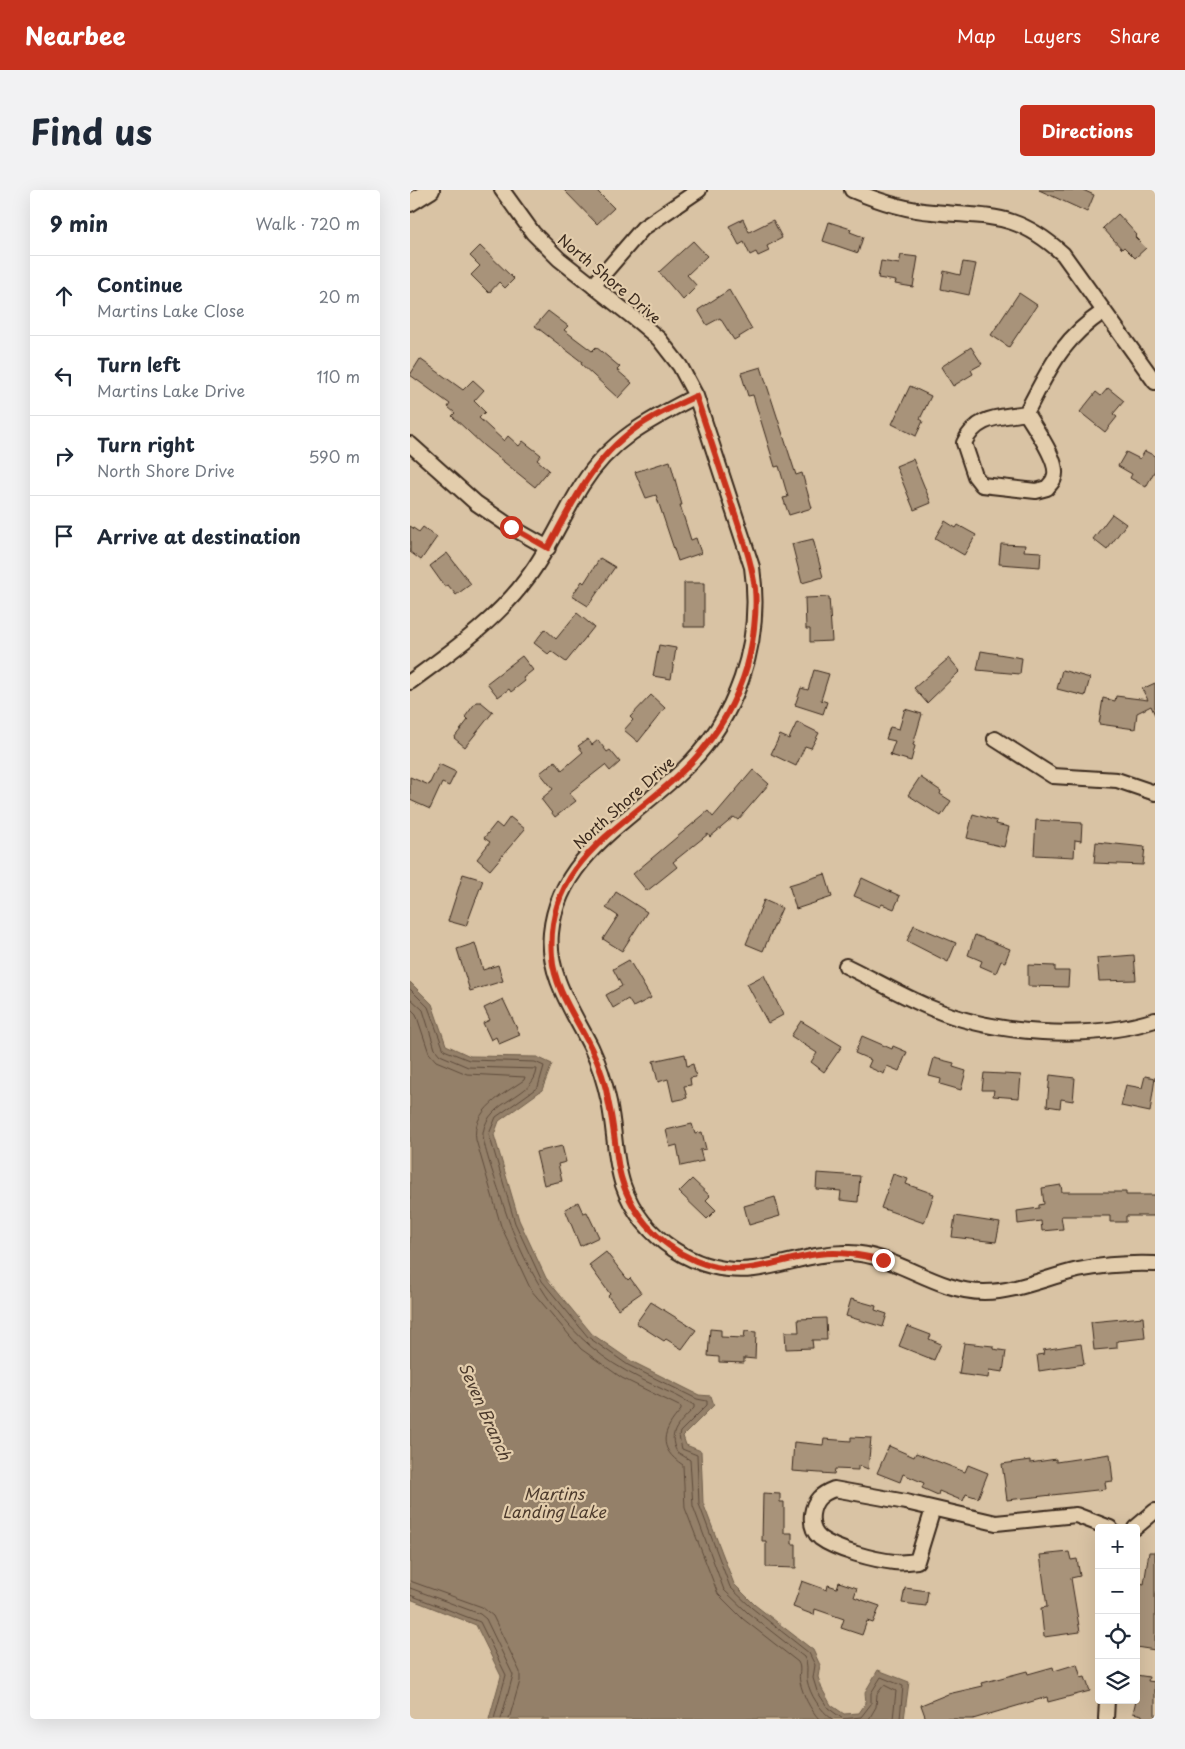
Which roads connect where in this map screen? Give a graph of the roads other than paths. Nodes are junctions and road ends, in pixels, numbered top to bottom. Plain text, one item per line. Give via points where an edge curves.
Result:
1 (431, 190) edge
2 (502, 190) edge
3 (699, 190) edge
4 (852, 190) edge
5 (410, 203) edge
6 (592, 286) junction
7 (1104, 311) junction
8 (1155, 382) edge
9 (696, 396) junction
10 (1026, 413) junction
11 (410, 444) edge
12 (548, 548) junction
13 (410, 682) edge
14 (995, 739) dead end
15 (1155, 793) edge
16 (846, 966) dead end
17 (1155, 1020) edge
18 (1155, 1264) edge
19 (933, 1509) junction
20 (1155, 1511) edge
21 (1100, 1524) edge
22 (1139, 1524) edge
23 (1107, 1704) edge
24 (1106, 1719) edge

1 - 5 street
2 - 6 street, North Shore Drive via 533,232
3 - 6 street via 643,228
4 - 7 street via 900,207 991,215 1024,225 1046,238 1063,254
6 - 9 street, North Shore Drive via 659,340 680,366
7 - 8 street
7 - 10 street via 1067,342
9 - 12 street via 644,422 609,451 581,486
9 - 18 street, North Shore Drive via 752,568 756,613 750,655 728,712 702,751 590,850 573,870 558,900 551,934 552,959 558,982 593,1051 605,1083 619,1167 632,1205 662,1241 680,1254 718,1268 755,1269 818,1254 852,1253 883,1260 949,1288 987,1292 1011,1289 1077,1270
10 - 10 street via 1050,454 1056,468 1054,478 1047,488 1036,491 982,485 975,476 964,443 970,430 979,422
11 - 12 street via 476,503
12 - 13 street via 506,604 478,630
14 - 15 street via 1053,776 1116,780
16 - 17 street via 932,1008 999,1027 1068,1033 1100,1032
19 - 19 street via 834,1489 817,1499 811,1521 819,1538 837,1547 895,1562 917,1561
19 - 21 street via 996,1523 1076,1515
20 - 22 street
23 - 24 street

